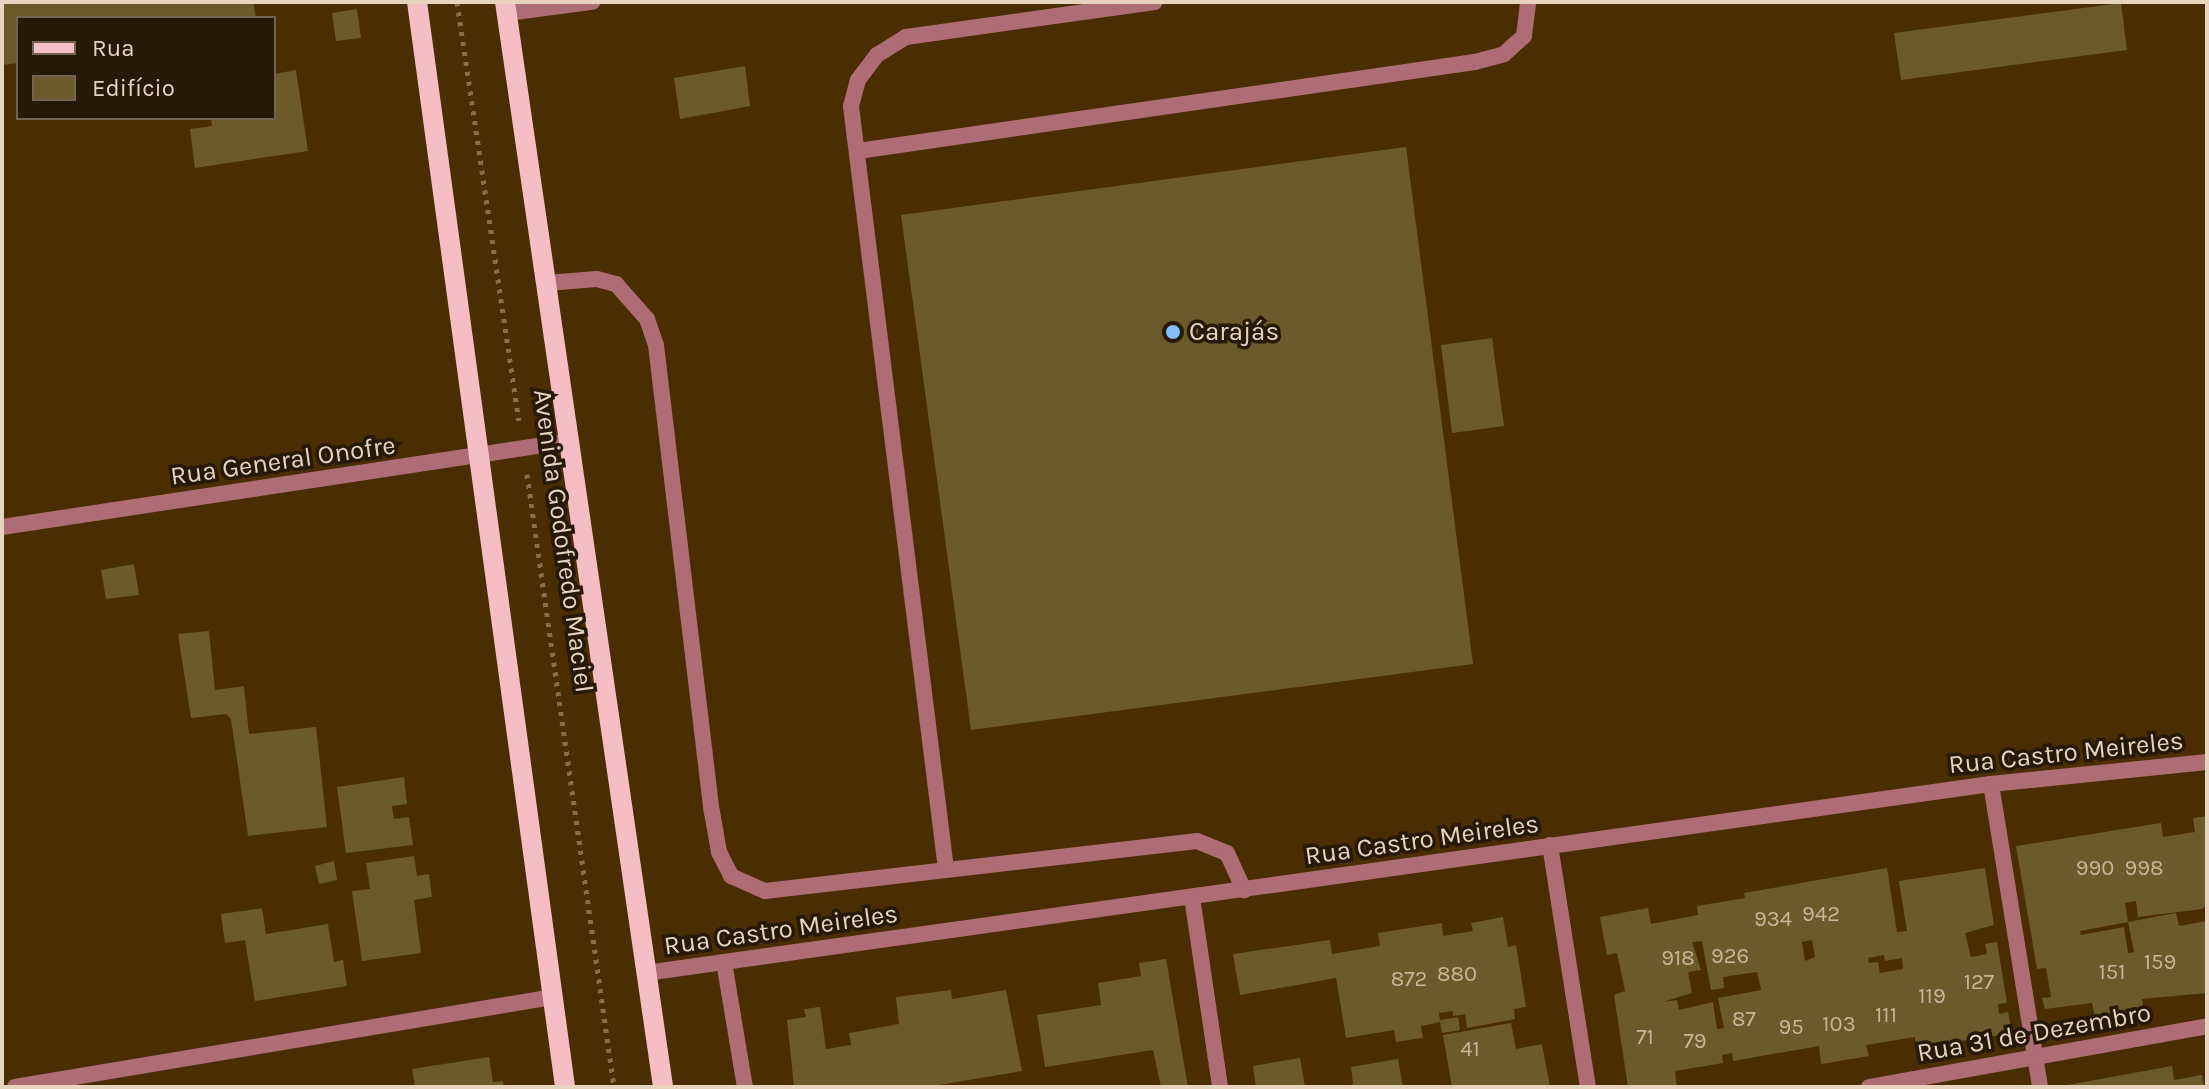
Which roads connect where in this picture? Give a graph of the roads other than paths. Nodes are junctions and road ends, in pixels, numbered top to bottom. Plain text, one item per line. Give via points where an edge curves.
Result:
1 (417, 2) edge
2 (592, 2) edge
3 (1155, 2) edge
4 (1528, 2) edge
5 (506, 7) edge
6 (858, 151) junction
7 (547, 283) junction
8 (570, 441) junction
9 (478, 457) junction
10 (2, 527) edge
11 (2207, 762) edge
12 (1991, 784) junction
13 (1550, 845) junction
14 (946, 869) junction
15 (1244, 890) junction
16 (1192, 897) junction
17 (724, 962) junction
18 (646, 973) junction
19 (553, 997) junction
20 (2207, 1026) edge
21 (2035, 1059) junction
22 (15, 1087) edge
23 (565, 1087) edge
24 (663, 1087) edge
25 (745, 1087) edge
26 (1220, 1087) edge
27 (1588, 1087) edge
28 (1869, 1087) edge
29 (2040, 1087) edge

1 - 9 main road
2 - 5 street
3 - 6 street via 906,37 877,55 858,80 851,106
4 - 6 street via 1524,36 1504,54 1475,62
5 - 7 main road, Avenida Godofredo Maciel
6 - 14 street
7 - 8 main road, Avenida Godofredo Maciel
7 - 14 street via 597,279 616,284 647,319 656,345 712,812 719,852 731,876 765,891
8 - 9 street, Rua General Onofre
8 - 18 main road, Avenida Godofredo Maciel
9 - 10 street, Rua General Onofre
9 - 19 main road
11 - 12 street, Rua Castro Meireles
12 - 13 street, Rua Castro Meireles
12 - 21 street
13 - 15 street, Rua Castro Meireles
13 - 27 street
14 - 15 street via 1197,841 1227,853
15 - 16 street, Rua Castro Meireles
16 - 17 street, Rua Castro Meireles
16 - 26 street
17 - 18 street, Rua Castro Meireles
17 - 25 street
18 - 24 main road, Avenida Godofredo Maciel
19 - 22 street
19 - 23 main road
20 - 21 street, Rua 31 de Dezembro
21 - 28 street, Rua 31 de Dezembro
21 - 29 street

